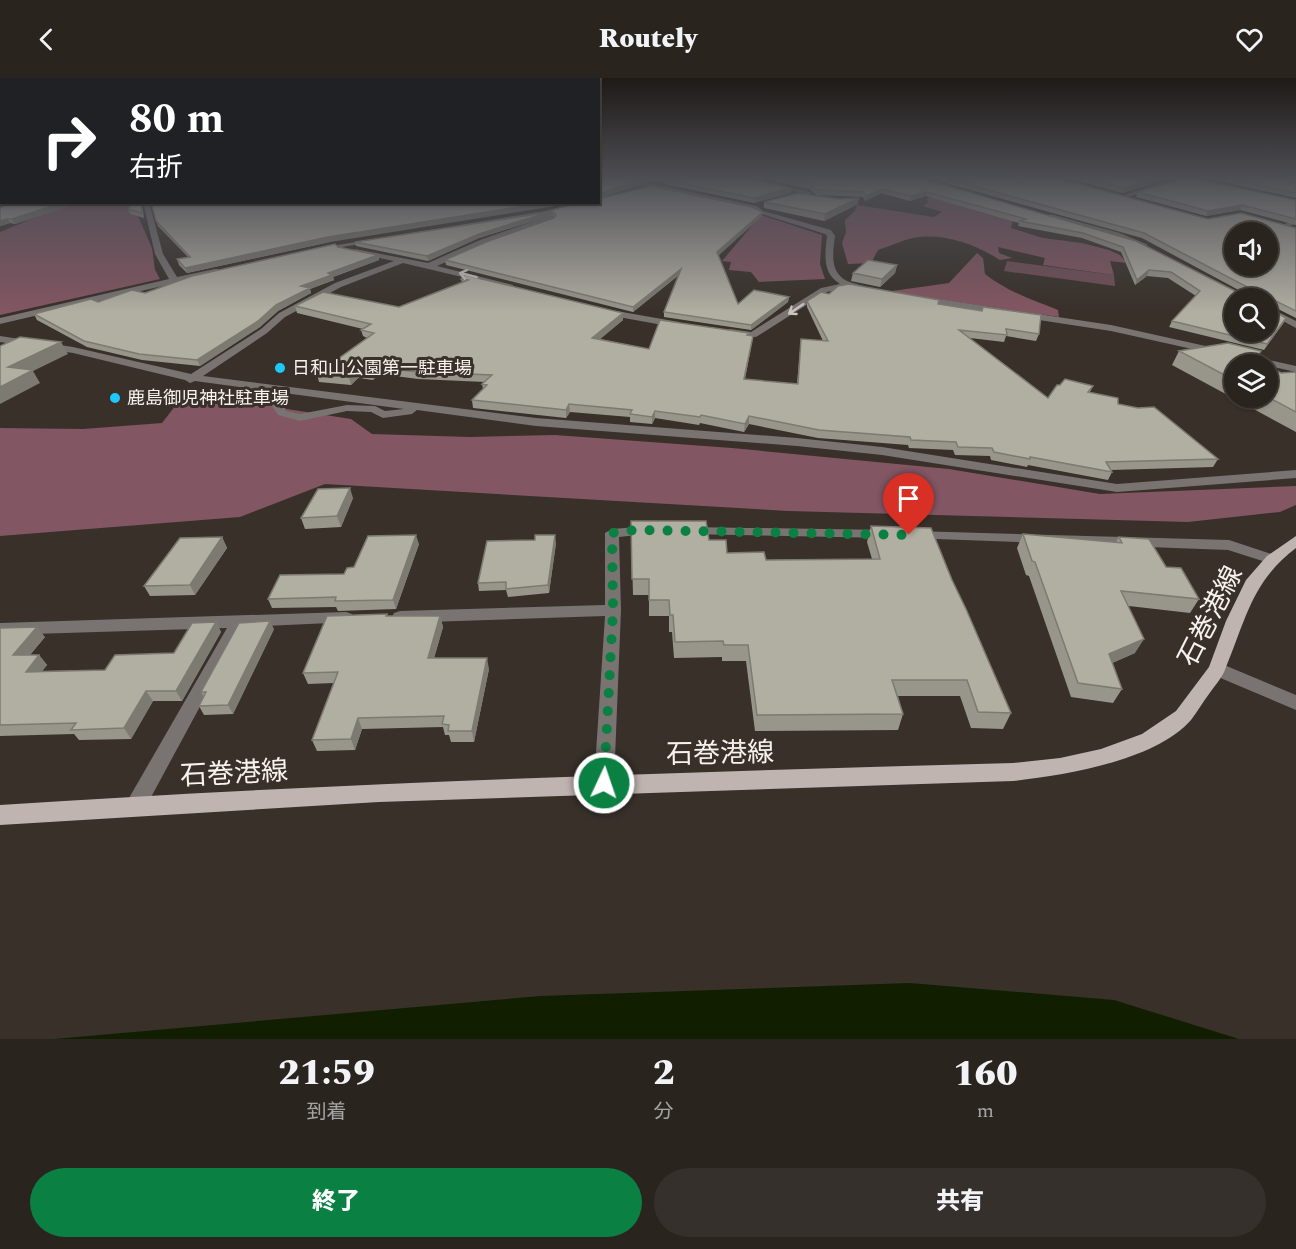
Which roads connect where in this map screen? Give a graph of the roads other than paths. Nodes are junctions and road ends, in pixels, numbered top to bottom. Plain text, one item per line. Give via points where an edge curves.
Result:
1 (149, 223) edge
2 (480, 223) edge
3 (535, 223) edge
4 (797, 223) edge
5 (1073, 223) edge
6 (1293, 223) edge
7 (1278, 225) edge
8 (1283, 226) junction
9 (1296, 229) edge
10 (330, 246) junction
11 (1148, 247) edge
12 (308, 251) edge
13 (403, 260) junction
14 (429, 266) junction
15 (230, 268) edge
16 (174, 280) junction
17 (848, 285) junction
18 (516, 288) edge
19 (876, 291) edge
20 (907, 297) edge
21 (590, 308) edge
22 (1278, 315) edge
23 (0, 321) edge
24 (1296, 325) edge
25 (688, 326) edge
26 (720, 331) edge
27 (0, 339) edge
28 (0, 345) edge
29 (1296, 369) edge
30 (195, 378) junction
31 (180, 383) junction
32 (291, 391) junction
33 (280, 398) junction
34 (387, 403) junction
35 (375, 409) junction
36 (417, 410) dead end
37 (1296, 474) edge
38 (1296, 541) edge
39 (1272, 559) junction
40 (613, 610) junction
41 (238, 622) junction
42 (0, 629) edge
43 (1217, 669) junction
44 (1296, 702) edge
45 (604, 783) junction
46 (136, 805) junction
47 (0, 815) edge

1 - 16 street via 159,254
2 - 10 street
3 - 14 street
4 - 17 street via 828,232 831,236 827,263 833,275
5 - 11 street
6 - 8 street
7 - 8 street
8 - 9 street
10 - 12 street
10 - 13 street
13 - 14 street
13 - 30 street via 338,285 282,315
18 -> 14 street
15 - 16 street
16 - 23 street
17 - 19 street
17 -> 26 street via 824,291 753,335
20 - 29 street via 1111,328
21 - 25 street
22 - 24 street
27 - 30 street via 73,350
28 - 31 street via 64,354 74,361
30 - 31 street
30 - 32 street
31 - 33 street
32 - 33 street
32 - 34 street
33 - 35 street via 278,406 282,413 300,418 347,408
34 - 35 street
34 - 37 street via 536,422 882,451 1117,488
35 - 36 street via 383,415
38 - 39 main road, 石巻港線
39 - 40 street via 1229,545 635,530 612,533
39 - 43 main road, 石巻港線 via 1252,584
40 - 41 street
40 - 45 street
41 - 42 street
41 - 46 street
43 - 44 street
43 - 45 main road, 石巻港線 via 1183,716 1149,740 1101,758 1060,767 1013,772
45 - 46 main road, 石巻港線
46 - 47 main road, 石巻港線

